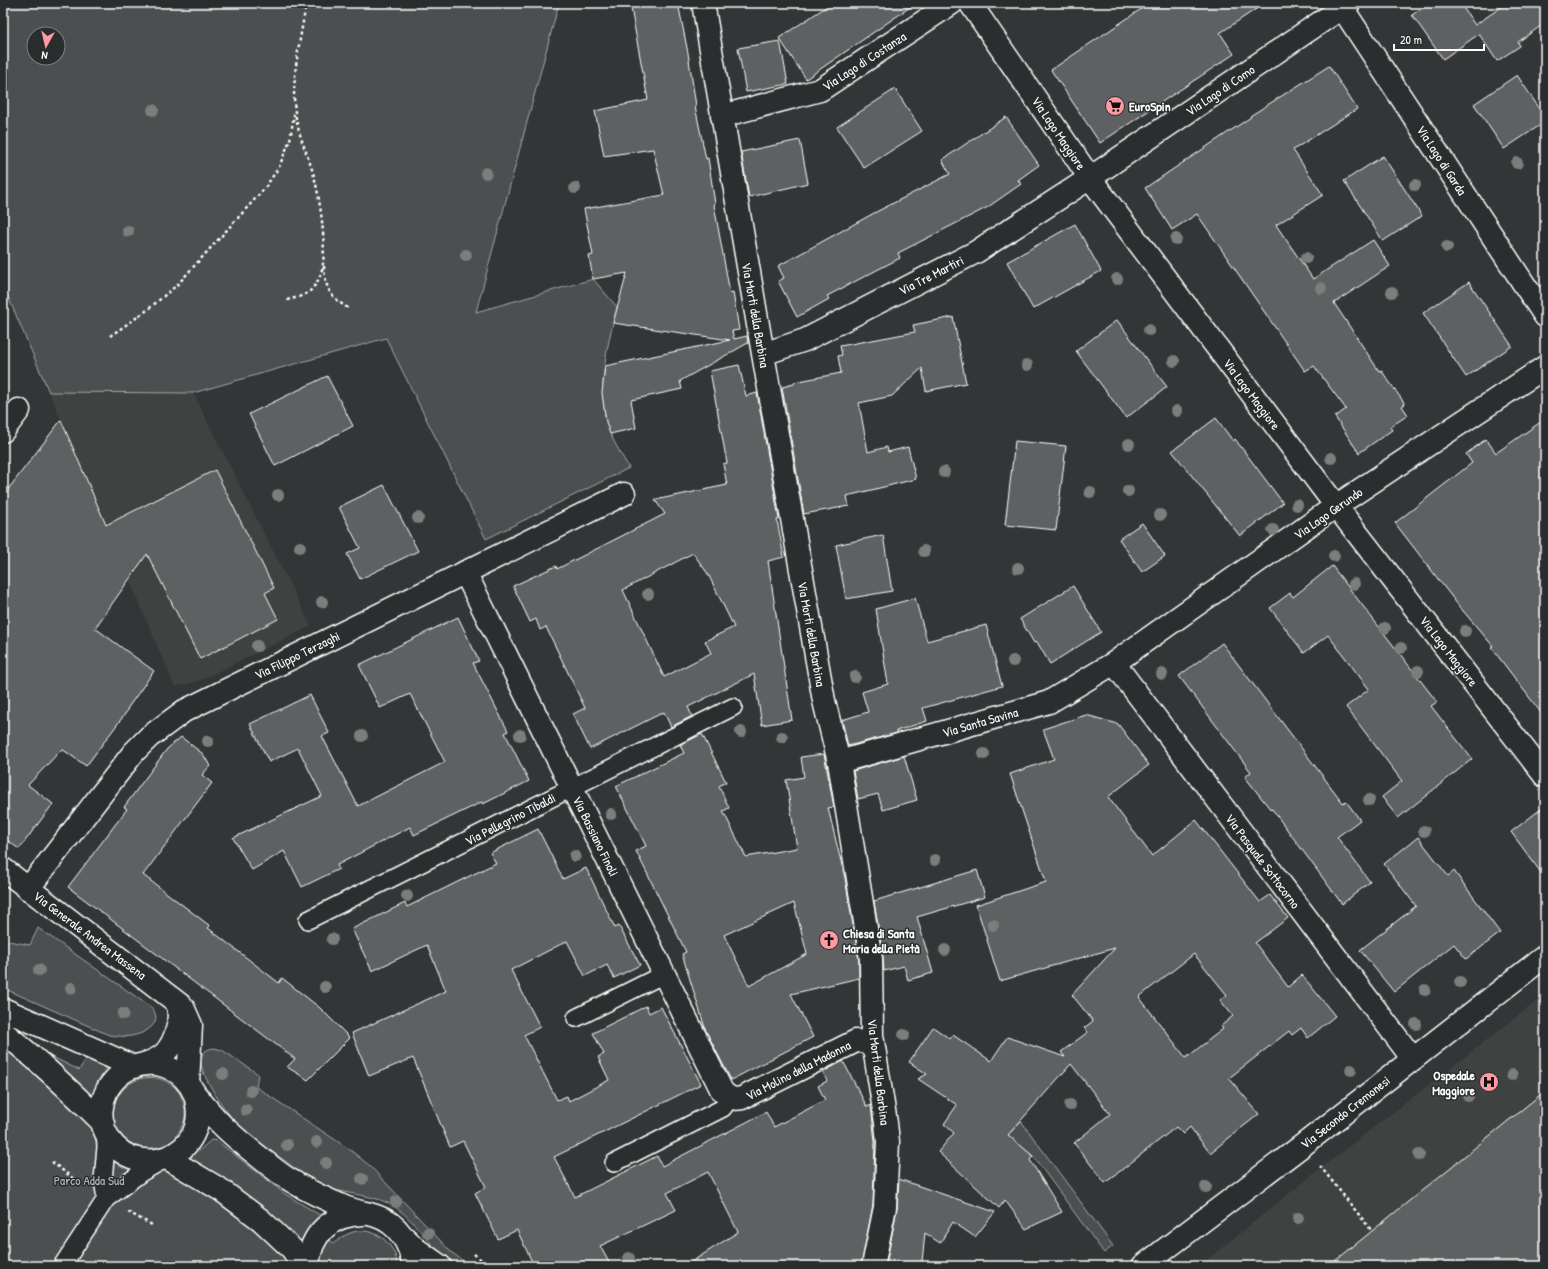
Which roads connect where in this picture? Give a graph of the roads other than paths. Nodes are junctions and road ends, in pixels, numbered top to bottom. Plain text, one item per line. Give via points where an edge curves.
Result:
1 (703, 3) edge
2 (952, 3) edge
3 (970, 3) edge
4 (1344, 5) edge
5 (722, 116) junction
6 (1090, 178) junction
7 (1545, 316) edge
8 (763, 354) junction
9 (1545, 367) edge
10 (19, 410) dead end
11 (3, 431) edge
12 (624, 494) dead end
13 (1336, 506) junction
14 (466, 572) junction
15 (1114, 663) junction
16 (733, 707) dead end
17 (839, 762) junction
18 (1545, 776) edge
19 (572, 788) junction
20 (3, 869) edge
21 (28, 889) junction
22 (308, 920) dead end
23 (1545, 956) edge
24 (664, 974) junction
25 (177, 1002) junction
26 (3, 1009) edge
27 (576, 1018) dead end
28 (3, 1032) edge
29 (875, 1053) junction
30 (1412, 1059) junction
31 (139, 1066) junction
32 (191, 1088) junction
33 (730, 1098) junction
34 (104, 1127) junction
35 (165, 1159) junction
36 (614, 1163) dead end
37 (106, 1199) junction
38 (365, 1214) junction
39 (402, 1235) junction
40 (62, 1266) edge
41 (302, 1266) edge
42 (308, 1266) edge
43 (413, 1266) edge
44 (440, 1266) edge
45 (873, 1266) edge
46 (1143, 1266) edge

1 - 5 street, Via Morti della Barbina
2 - 5 street, Via Lago di Costanza via 820,90
3 - 6 street, Via Lago Maggiore
4 - 6 street, Via Lago di Como
4 - 7 street, Via Lago di Garda
5 - 8 street, Via Morti della Barbina
6 - 8 street, Via Tre Martiri via 976,252 806,340
6 - 13 street, Via Lago Maggiore
8 - 17 street, Via Morti della Barbina via 824,701
9 - 13 street, Via Lago Gerundo
10 - 11 street
12 - 14 street, Via Filippo Terzaghi
13 - 15 street, Via Lago Gerundo
13 - 18 street, Via Lago Maggiore
14 - 19 street, Via Bassiano Finoli
14 - 21 street, Via Filippo Terzaghi via 184,711 167,723 134,752
15 - 17 street, Via Santa Savina via 1049,702
15 - 30 street, Via Pasquale Sottocorno
16 - 19 lane, Via Pellegrino Tibaldi
17 - 29 street, Via Morti della Barbina via 871,959 872,1034
19 - 22 lane, Via Pellegrino Tibaldi
19 - 24 street, Via Bassiano Finoli
20 - 21 street, Via Generale Andrea Massena
21 - 25 street, Via Generale Andrea Massena
23 - 30 street, Via Secondo Cremonesi
24 - 27 lane
24 - 33 street, Via Bassiano Finoli via 722,1091
25 - 31 street via 180,1011 171,1044 156,1060
25 - 32 street, Via Generale Andrea Massena via 192,1026
26 - 31 street
28 - 34 street via 61,1082
29 - 33 street, Via Molino della Madonna via 867,1042 856,1041 742,1098
29 - 45 street, Via Morti della Barbina via 886,1123 888,1160 885,1207
30 - 46 street, Via Secondo Cremonesi
31 - 32 street via 159,1065 173,1070
31 - 34 street via 117,1077 105,1093 102,1103
32 - 35 street, Via Generale Andrea Massena via 198,1112 194,1132 183,1148
32 - 38 street via 222,1125 286,1178 325,1199
33 - 36 lane, Via Molino della Madonna via 723,1108
34 - 35 street via 118,1149 126,1155 143,1160
34 - 37 lane via 106,1147 103,1180
35 - 37 lane via 142,1172
35 - 41 street via 221,1190 261,1220 293,1250
37 - 40 lane
38 - 39 street via 386,1220
38 - 42 street via 343,1216 324,1228 312,1246
39 - 43 street via 410,1250
39 - 44 street

